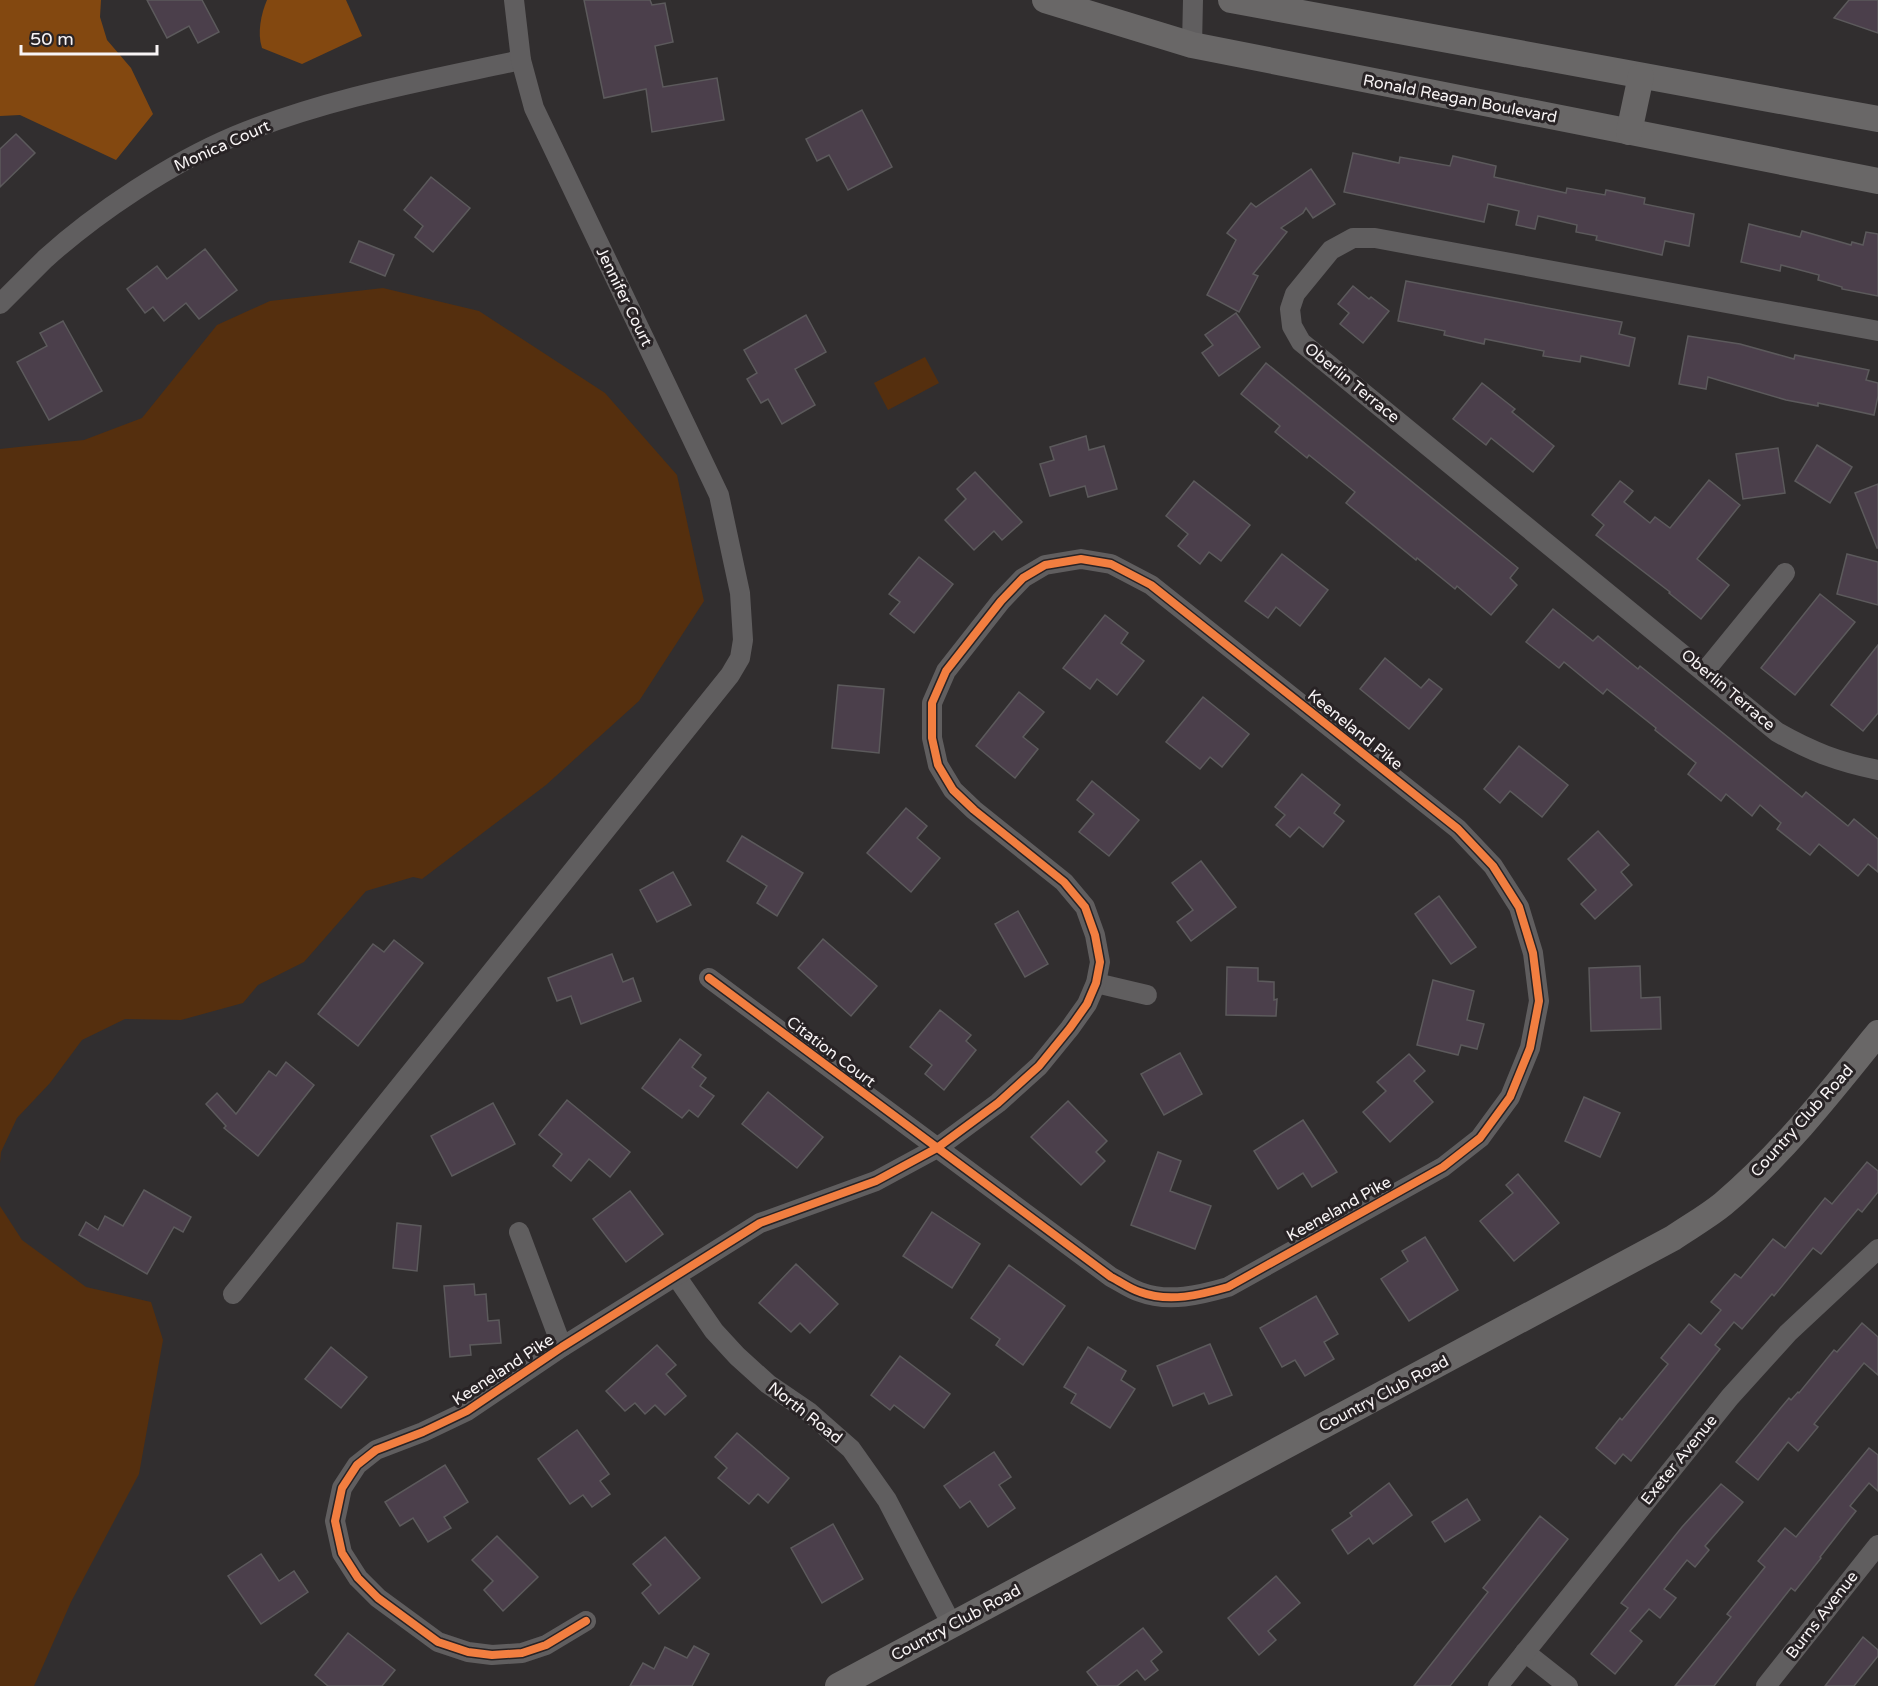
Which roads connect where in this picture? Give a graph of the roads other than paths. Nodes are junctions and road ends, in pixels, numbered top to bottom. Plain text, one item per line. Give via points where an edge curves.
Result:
1 (514, 0) edge
2 (1045, 0) edge
3 (1193, 0) edge
4 (1231, 0) edge
5 (1192, 45) junction
6 (521, 60) junction
7 (1641, 76) junction
8 (1878, 119) edge
9 (1629, 132) junction
10 (1878, 181) edge
11 (0, 304) edge
12 (1878, 331) edge
13 (1785, 573) dead end
14 (1705, 671) junction
15 (1878, 770) edge
16 (709, 978) dead end
17 (1096, 983) junction
18 (1147, 995) dead end
19 (1878, 1033) edge
20 (937, 1148) junction
21 (519, 1232) dead end
22 (1878, 1249) edge
23 (676, 1276) junction
24 (233, 1294) dead end
25 (562, 1347) junction
26 (1878, 1545) edge
27 (586, 1621) dead end
28 (952, 1625) junction
29 (1525, 1652) junction
30 (838, 1686) edge
31 (1498, 1686) edge
32 (1568, 1686) edge
33 (1766, 1686) edge

1 - 6 street, Jennifer Court
2 - 5 main road, Ronald Reagan Boulevard
3 - 5 street
4 - 7 main road
5 - 9 main road, Ronald Reagan Boulevard
6 - 11 street, Monica Court via 369,92 234,136 166,172 98,216
6 - 24 street, Jennifer Court via 534,108 719,495 740,593 740,658
7 - 8 main road
7 - 9 main road
9 - 10 main road, Ronald Reagan Boulevard
12 - 14 street, Oberlin Terrace via 1375,238 1353,238 1331,250 1295,294 1290,309 1292,326 1301,342
13 - 14 street
14 - 15 street, Oberlin Terrace via 1778,732 1817,753
16 - 20 street, Citation Court
17 - 18 street
17 - 20 street, Keeneland Pike via 1071,1028 1039,1066 998,1103
17 - 20 street, Keeneland Pike via 1100,962 1085,907 1064,882 953,790 938,765 932,738 932,703 946,671 1001,602 1023,578 1045,565 1081,559 1111,564 1151,585 1458,830 1493,866 1519,907 1533,953 1539,1001 1530,1048 1510,1096 1480,1138 1443,1167 1228,1287 1199,1295 1168,1298 1140,1293 1112,1277
19 - 28 main road, Country Club Road via 1768,1163 1721,1206 1673,1238
20 - 23 street, Keeneland Pike via 876,1181 760,1223
21 - 25 street
22 - 29 street, Exeter Avenue via 1788,1333 1730,1397
23 - 25 street, Keeneland Pike
23 - 28 street, North Road via 714,1331 737,1356 851,1449 887,1500
25 - 27 street, Keeneland Pike via 467,1411 376,1450 357,1465 342,1488 335,1521 342,1553 358,1578 378,1598 438,1642 468,1653 522,1653 546,1645
26 - 33 street, Burns Avenue
28 - 30 main road, Country Club Road
29 - 31 street, Exeter Avenue
29 - 32 street

